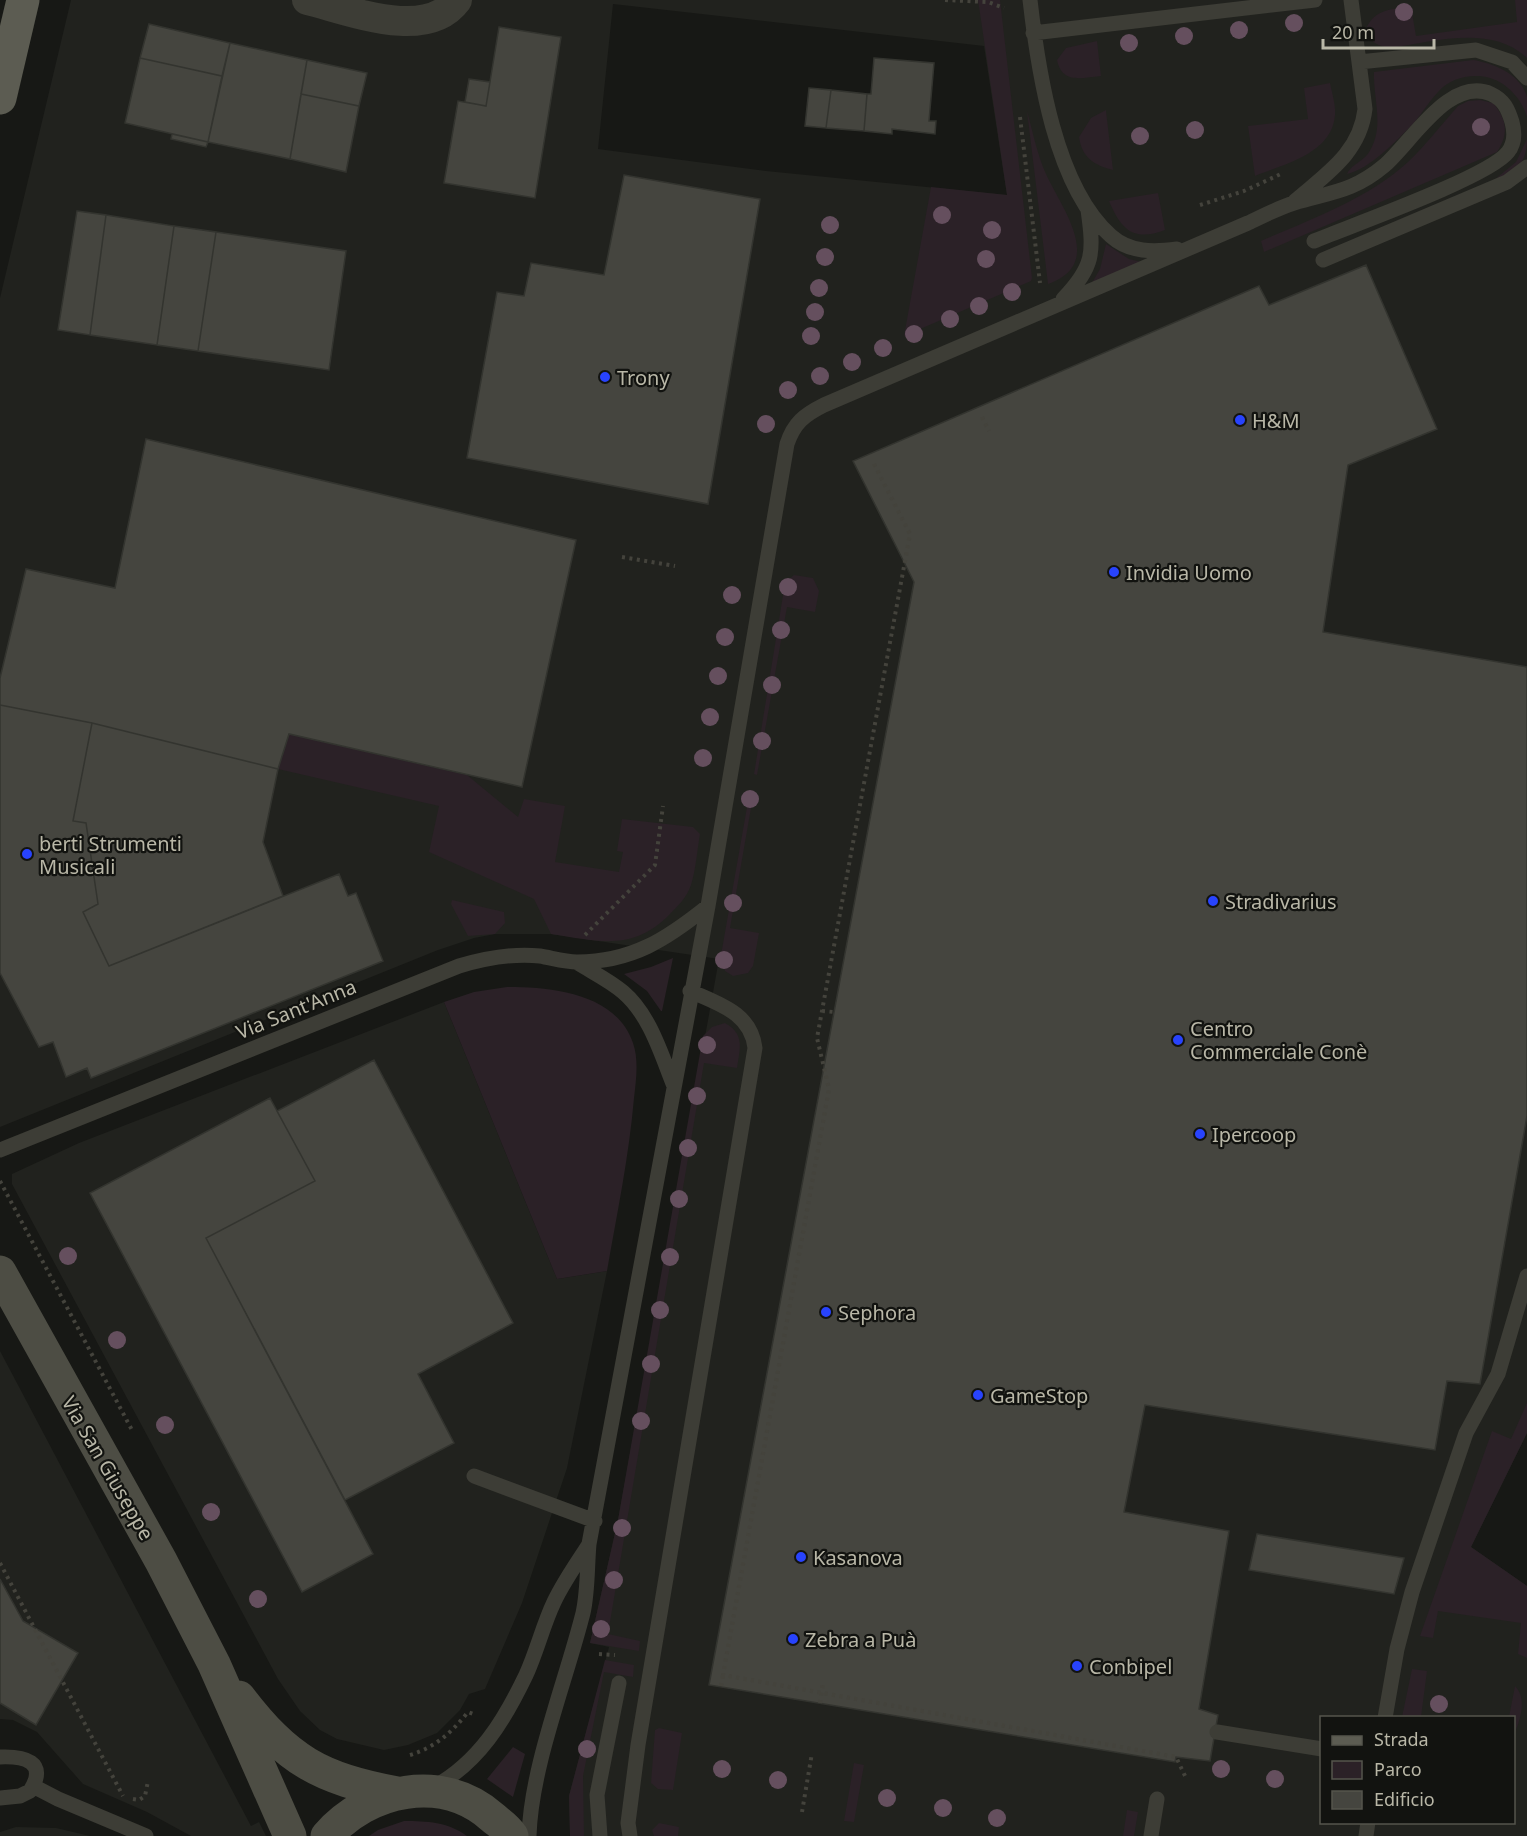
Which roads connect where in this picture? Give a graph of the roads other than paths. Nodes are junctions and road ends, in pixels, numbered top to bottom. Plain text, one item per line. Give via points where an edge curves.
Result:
1 (23, 0) edge
2 (307, 0) edge
3 (457, 0) edge
4 (1030, 0) edge
5 (1315, 0) edge
6 (1351, 0) edge
7 (1033, 33) junction
8 (1359, 62) junction
9 (1527, 78) edge
10 (0, 98) edge
11 (1527, 167) edge
12 (1293, 203) junction
13 (1087, 208) junction
14 (1314, 241) dead end
15 (1196, 246) junction
16 (1323, 260) dead end
17 (1056, 306) junction
18 (708, 906) junction
19 (569, 961) junction
20 (690, 991) junction
21 (674, 1086) junction
22 (0, 1150) edge
23 (0, 1272) edge
24 (1527, 1276) edge
25 (474, 1476) dead end
26 (595, 1521) junction
27 (589, 1544) junction
28 (214, 1664) junction
29 (619, 1683) dead end
30 (1385, 1716) edge
31 (1217, 1732) dead end
32 (1320, 1749) edge
33 (0, 1757) edge
34 (33, 1786) junction
35 (412, 1792) junction
36 (0, 1798) edge
37 (1157, 1799) dead end
38 (146, 1836) edge
39 (290, 1836) edge
40 (327, 1836) edge
41 (512, 1836) edge
42 (529, 1836) edge
43 (600, 1836) edge
44 (630, 1836) edge
45 (1151, 1836) edge

1 - 10 main road
2 - 3 street via 402,22 420,22 451,8
4 - 7 lane
5 - 7 lane
6 - 8 lane
7 - 13 lane via 1049,115 1064,161
8 - 9 lane via 1476,50 1512,62
8 - 12 lane via 1365,109 1358,139 1331,170
11 - 16 lane via 1507,182
12 - 14 lane via 1344,192 1364,179 1406,146 1454,96 1482,90 1500,98 1509,111 1514,142 1507,154 1494,163
12 - 15 lane
13 - 15 lane via 1112,237 1126,245 1160,251
13 - 17 lane via 1093,243 1090,262 1081,281
15 - 17 lane
17 - 18 lane via 824,405 805,415 793,428 787,444
18 - 19 lane, Via Sant'Anna via 648,948 618,957
18 - 20 lane
19 - 21 lane via 624,993 635,1005 656,1040
19 - 22 lane, Via Sant'Anna via 510,956 459,966
20 - 21 lane
20 - 44 lane via 736,1012 754,1037 756,1048 638,1744 628,1822
21 - 26 lane
23 - 28 street, Via San Giuseppe
24 - 30 lane via 1498,1374 1466,1432 1412,1592
25 - 26 lane
26 - 27 lane
27 - 35 lane via 554,1601 526,1674 484,1745 456,1774
27 - 42 lane via 584,1609 545,1750
28 - 35 street, Via San Giuseppe via 258,1722 314,1769 351,1784
28 - 39 street, Via San Giuseppe
29 - 43 lane via 597,1794
31 - 32 lane
33 - 34 lane via 28,1759 35,1768
34 - 36 lane via 20,1796
34 - 38 lane
35 - 40 street, Via San Giuseppe via 370,1801
35 - 41 street, Via San Giuseppe via 455,1796 482,1808
37 - 45 lane

